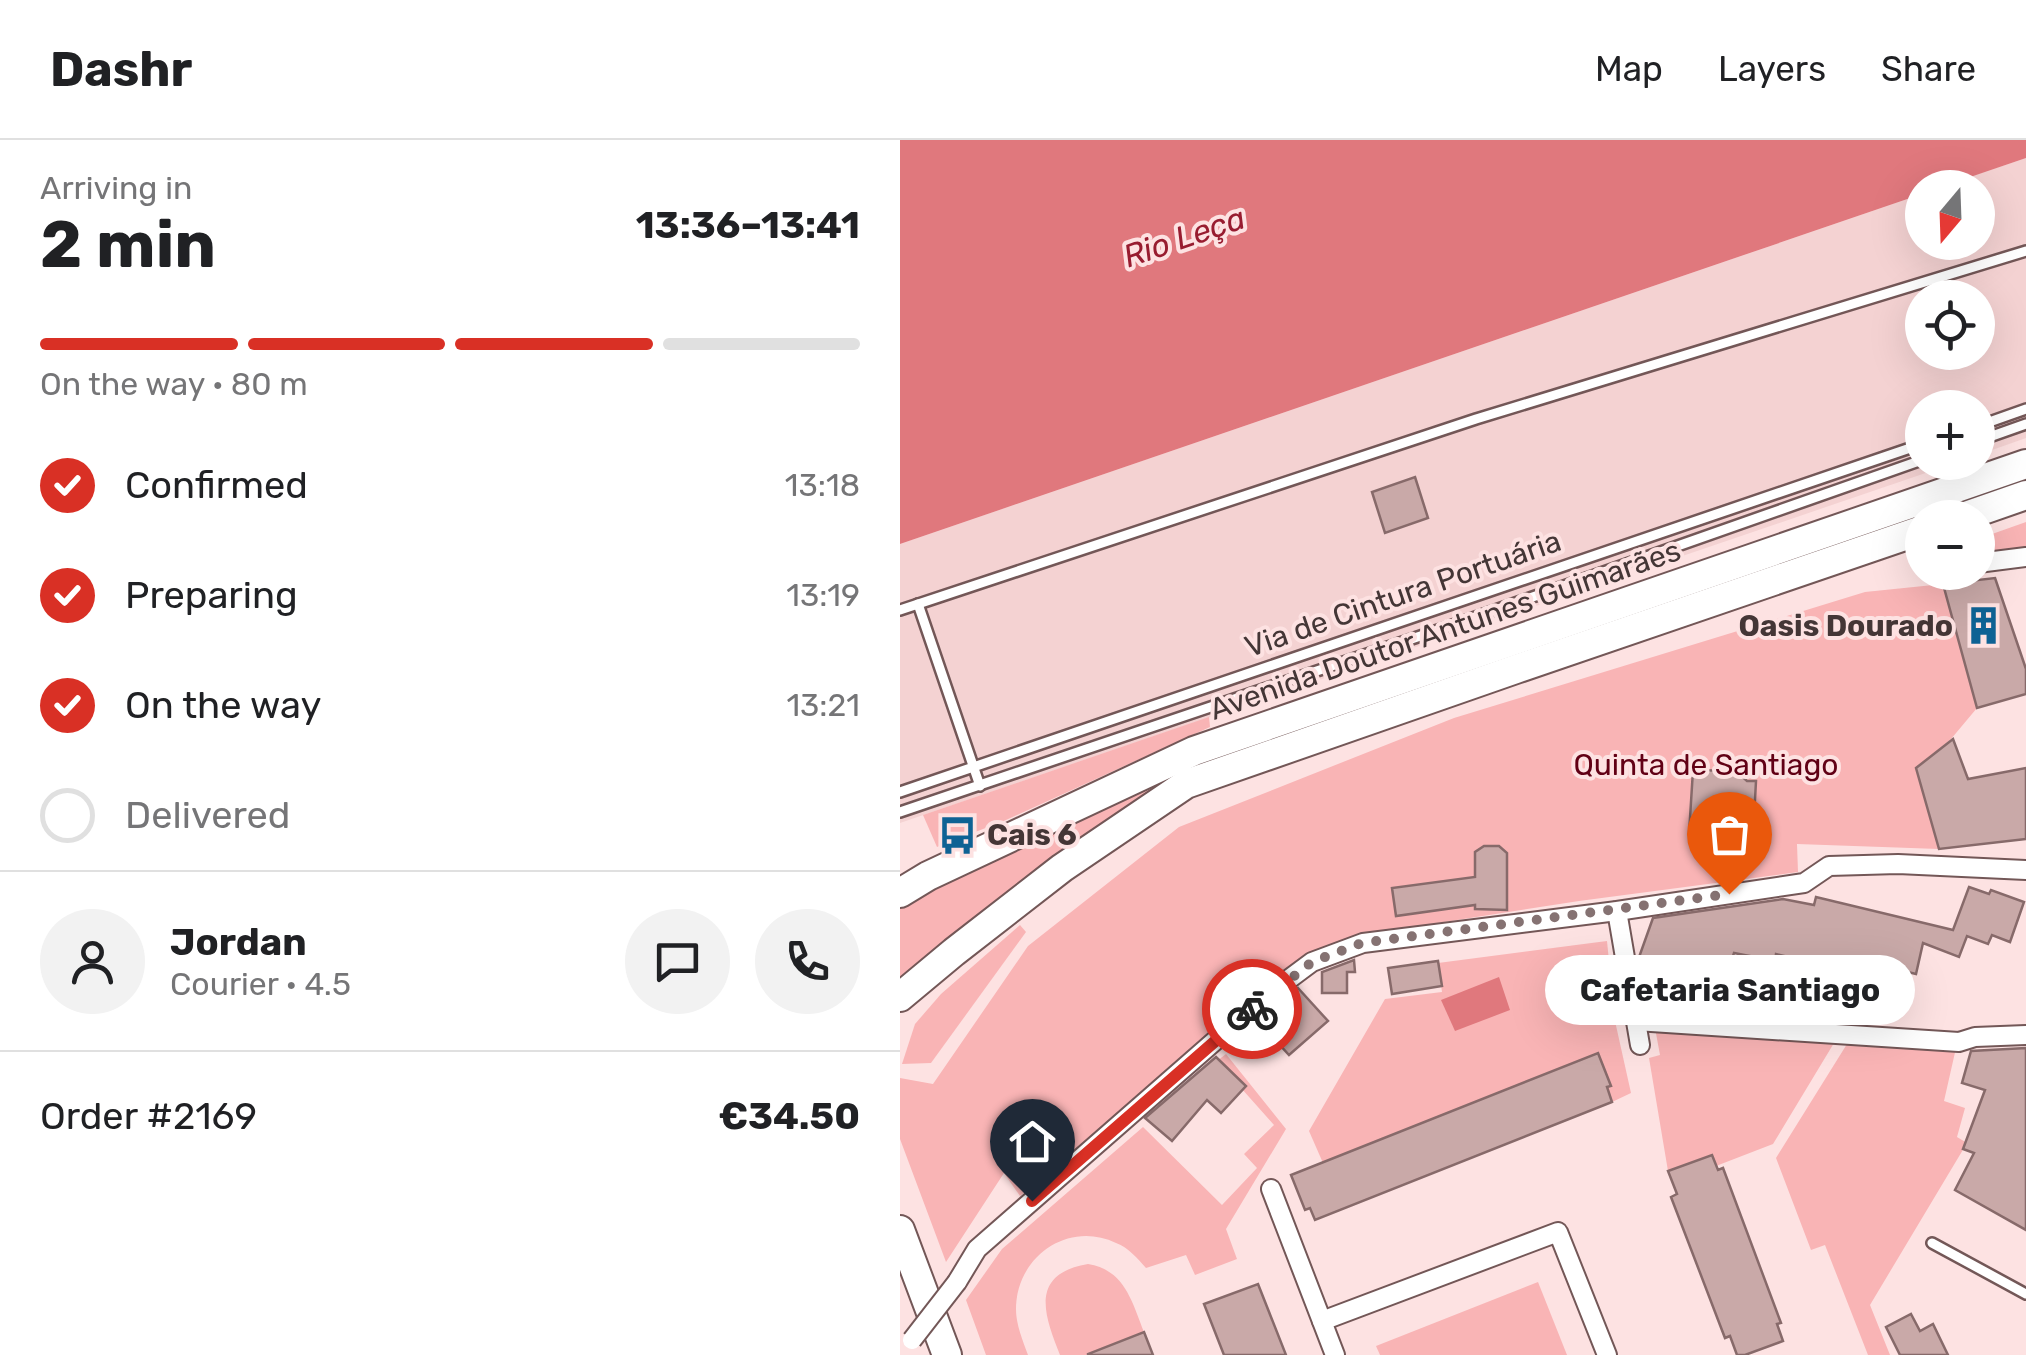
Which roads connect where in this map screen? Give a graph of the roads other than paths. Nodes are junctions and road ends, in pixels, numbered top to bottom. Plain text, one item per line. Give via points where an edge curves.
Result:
1 (2026, 250) edge
2 (2026, 409) edge
3 (1995, 420) edge
4 (2026, 424) edge
5 (1995, 435) edge
6 (1905, 450) edge
7 (2026, 464) edge
8 (1905, 466) edge
9 (2026, 495) edge
10 (1995, 506) edge
11 (1905, 536) edge
12 (2026, 557) edge
13 (1995, 561) edge
14 (918, 604) junction
15 (900, 610) edge
16 (973, 766) junction
17 (980, 786) junction
18 (900, 792) edge
19 (900, 812) edge
20 (2026, 870) edge
21 (900, 892) edge
22 (1616, 911) junction
23 (900, 997) edge
24 (1636, 1022) junction
25 (2026, 1035) edge
26 (1640, 1046) dead end
27 (1271, 1189) dead end
28 (900, 1230) edge
29 (1932, 1243) dead end
30 (2026, 1294) edge
31 (1322, 1322) junction
32 (906, 1346) edge
33 (947, 1355) edge
34 (1335, 1355) edge
35 (1608, 1355) edge

1 - 14 lane via 1476,419
2 - 3 lane
4 - 5 lane
6 - 16 lane, Via de Cintura Portuária
7 - 21 main road, Avenida Doutor Antunes Guimarães via 1194,752
8 - 17 lane, Via de Cintura Portuária
9 - 10 main road
11 - 23 main road, Avenida Doutor Antunes Guimarães via 1186,784 1062,868
12 - 13 street
14 - 15 lane
14 - 16 lane
16 - 17 lane
16 - 18 lane, Via de Cintura Portuária
17 - 19 lane, Via de Cintura Portuária
20 - 22 street via 1829,866 1804,883
22 - 24 street
22 - 32 street, bridge via 1362,943 1312,962 978,1249
24 - 25 street via 1960,1042
24 - 26 street
27 - 31 street
28 - 33 main road
29 - 30 lane
31 - 34 street
31 - 35 street via 1558,1232

